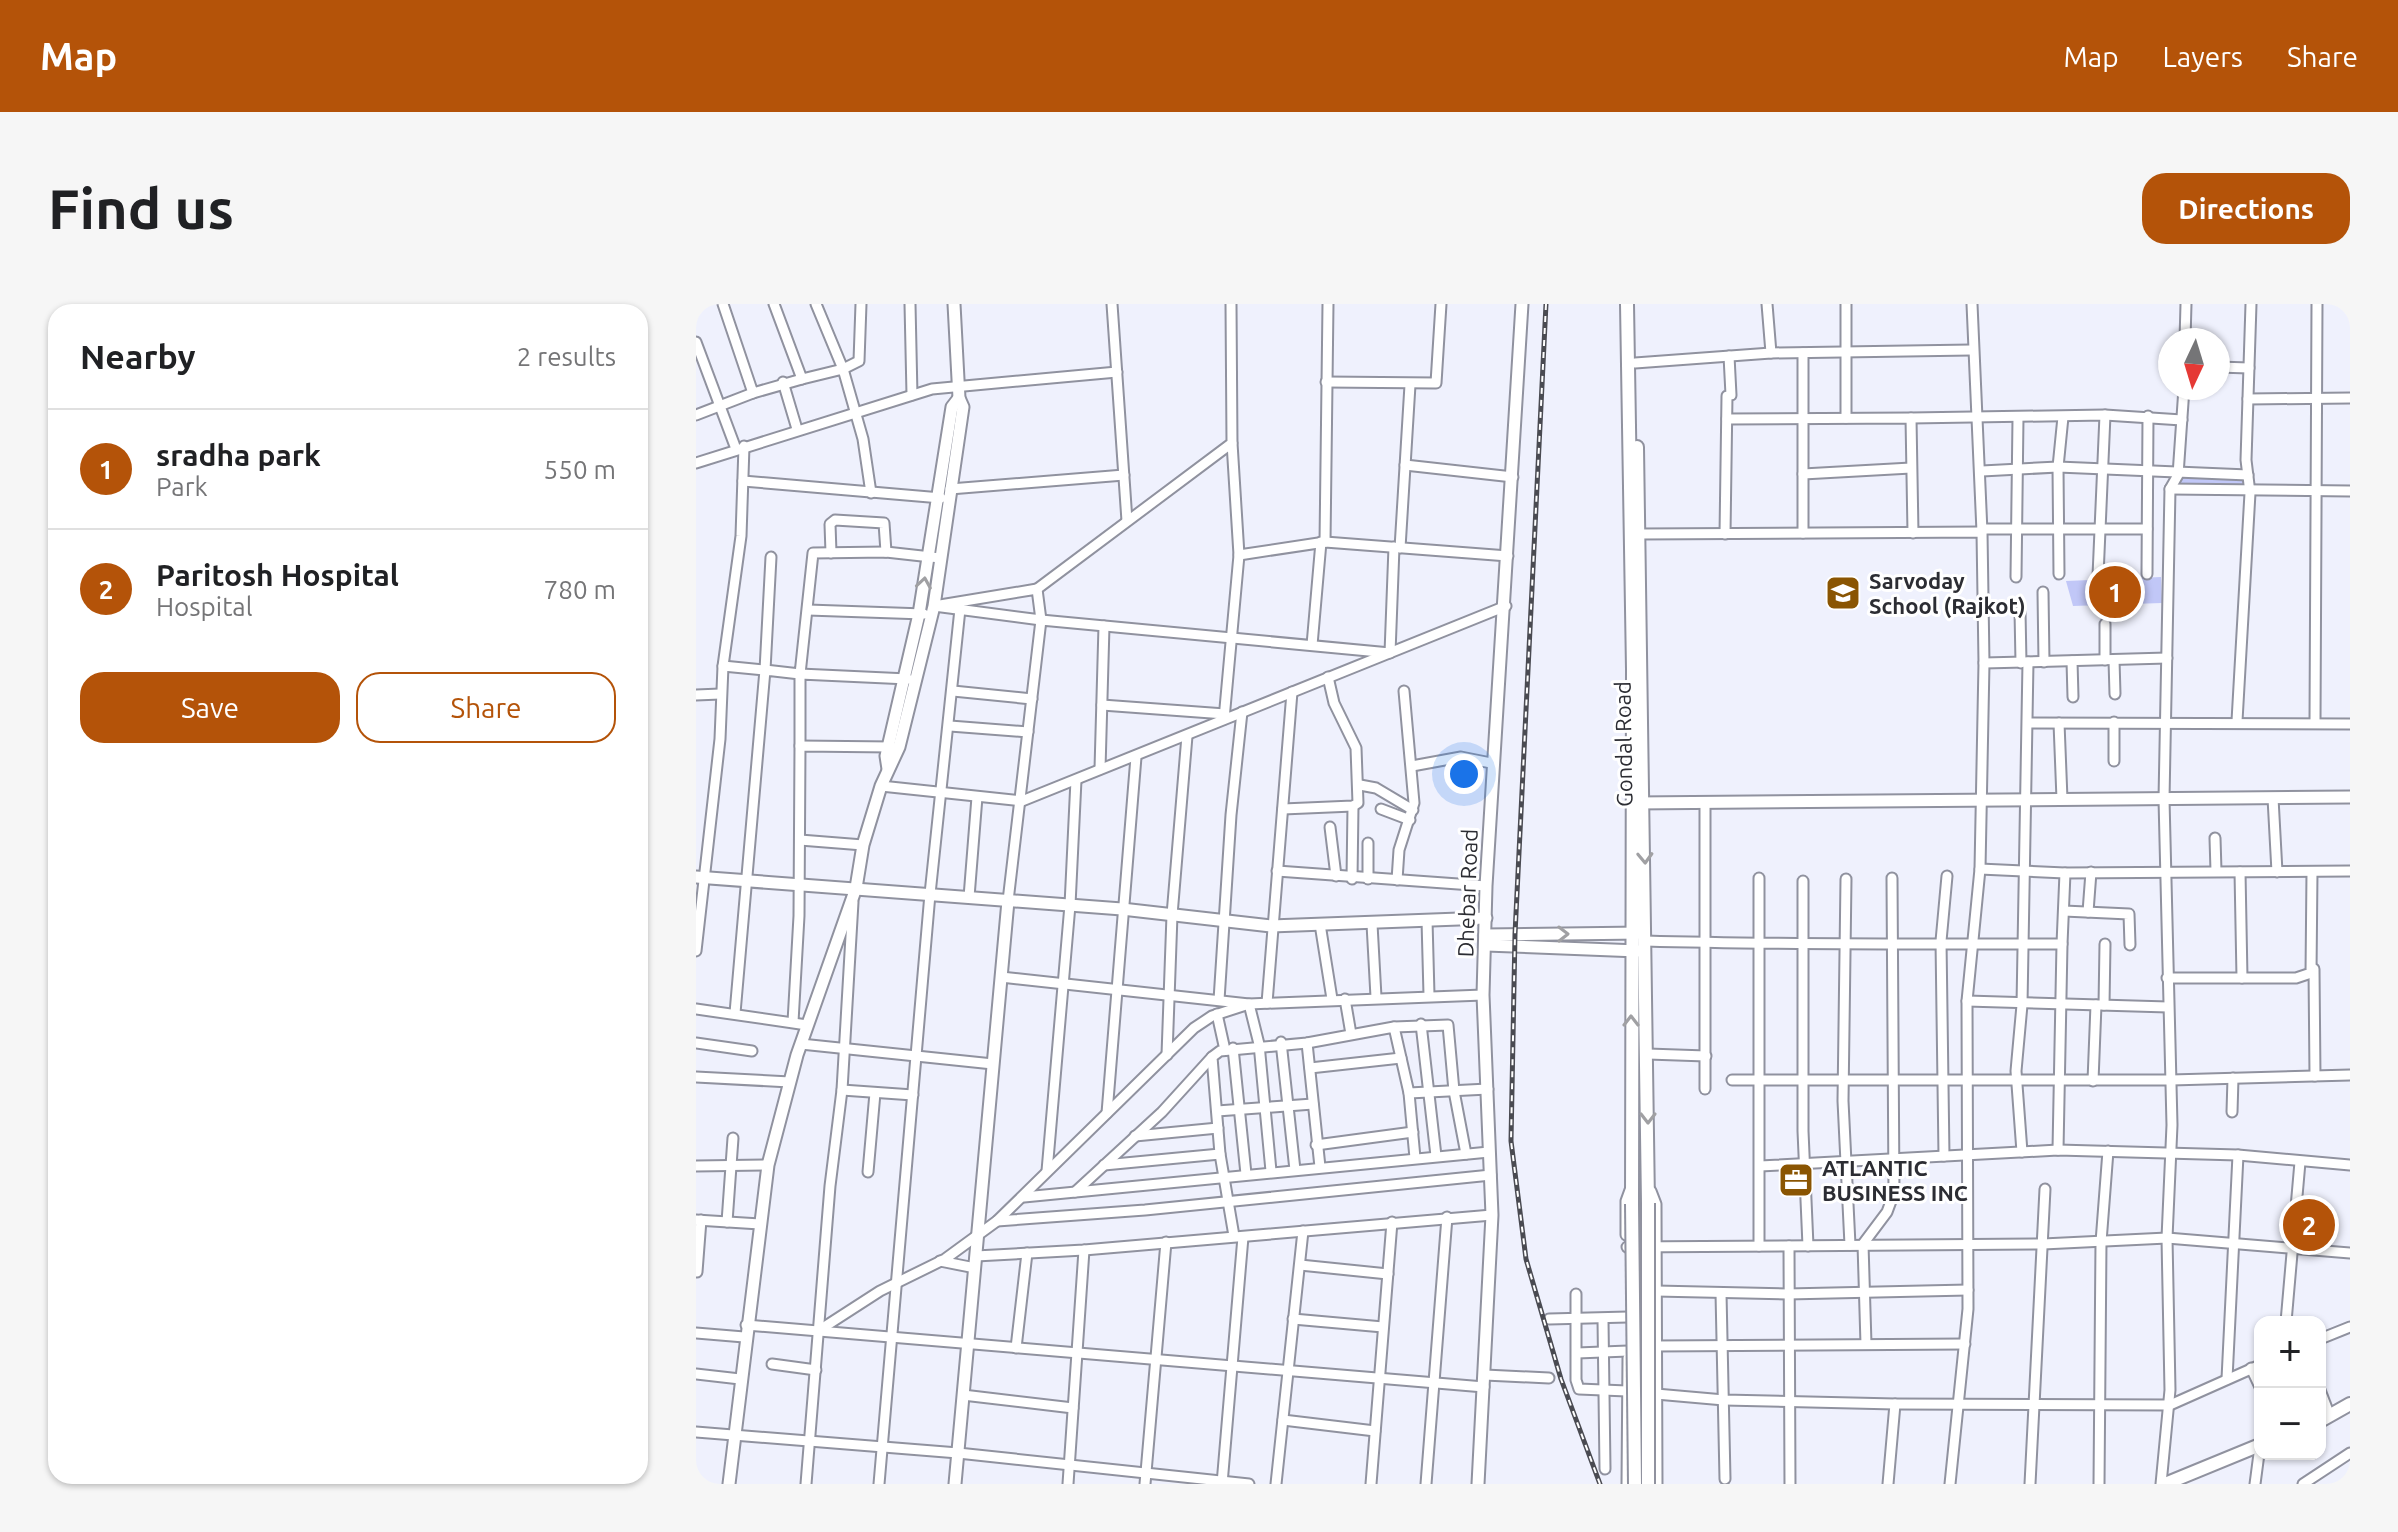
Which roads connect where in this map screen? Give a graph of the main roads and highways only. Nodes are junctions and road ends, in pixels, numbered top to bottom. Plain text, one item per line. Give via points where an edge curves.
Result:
1 (1627, 304) edge
2 (1636, 304) edge
3 (1637, 803) junction
4 (2350, 1404) edge
5 (2350, 1410) edge
6 (2329, 1417) edge
7 (2254, 1447) edge
8 (1635, 1484) edge
9 (1648, 1484) edge
10 (2163, 1484) edge

1 - 3 main road, Gondal Road
2 - 3 main road, Gondal Road via 1641,534
8 -> 3 main road, Gondal Road, bridge via 1631,933
3 -> 9 main road, Gondal Road, bridge via 1647,941
4 - 6 main road
5 - 6 main road
7 - 10 main road

